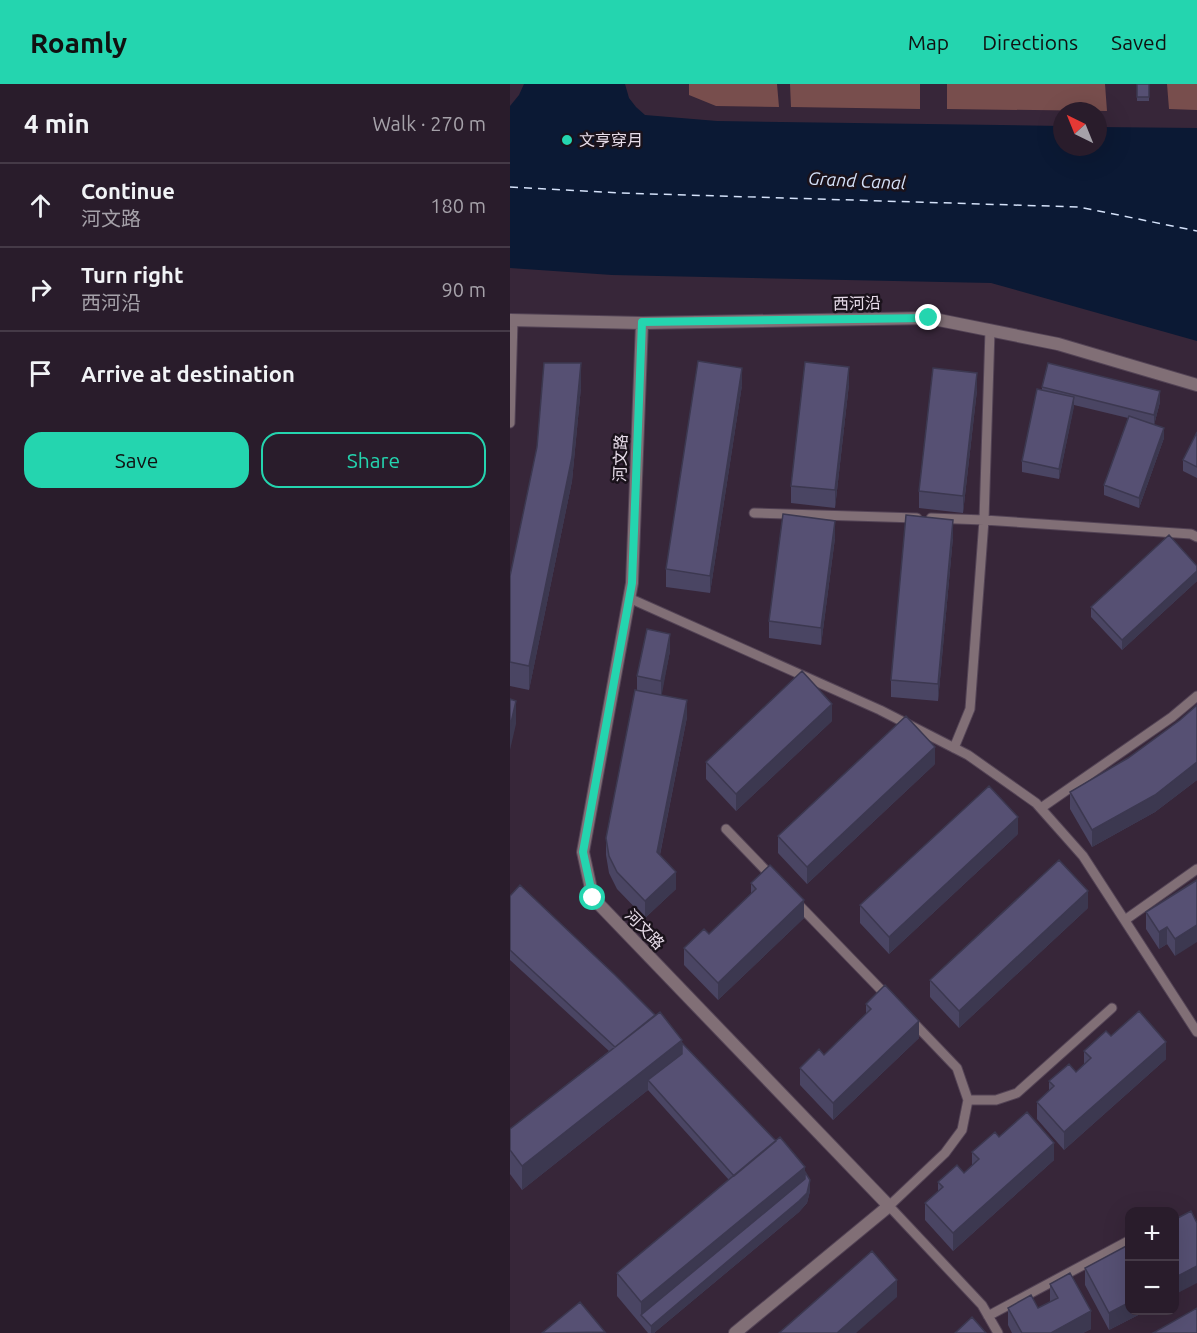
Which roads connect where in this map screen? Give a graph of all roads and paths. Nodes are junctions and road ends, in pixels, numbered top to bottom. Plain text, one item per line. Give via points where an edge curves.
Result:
1 (512, 320) edge
2 (642, 322) junction
3 (990, 330) junction
4 (1197, 385) edge
5 (510, 423) edge
6 (754, 513) dead end
7 (984, 520) junction
8 (1197, 537) edge
9 (629, 598) junction
10 (1197, 696) edge
11 (954, 748) junction
12 (1041, 808) junction
13 (726, 829) dead end
14 (1197, 869) edge
15 (784, 889) edge
16 (792, 897) edge
17 (1125, 920) junction
18 (891, 1000) edge
19 (1112, 1008) dead end
20 (907, 1017) edge
21 (1197, 1032) edge
22 (968, 1100) junction
23 (889, 1206) junction
24 (1125, 1243) edge
25 (988, 1316) junction
26 (735, 1333) edge
27 (998, 1333) edge

1 - 2 street, 西河沿
1 - 5 lane
2 - 3 street, 西河沿 via 929,318
2 - 9 street, 河文路
3 - 4 street, 西河沿 via 1058,344
3 - 7 lane
6 - 7 lane
7 - 8 lane
7 - 11 lane via 970,709
9 - 11 lane via 880,710
9 - 23 street, 河文路 via 583,852 593,898
10 - 12 lane
11 - 12 lane
12 - 17 lane via 1083,856
13 - 15 lane
14 - 17 lane
16 - 18 lane
17 - 21 lane
19 - 22 lane via 1017,1093 996,1100
20 - 22 lane via 957,1068
22 - 23 lane via 962,1130 945,1153
23 - 25 lane
23 - 26 street
24 - 25 lane
25 - 27 lane

